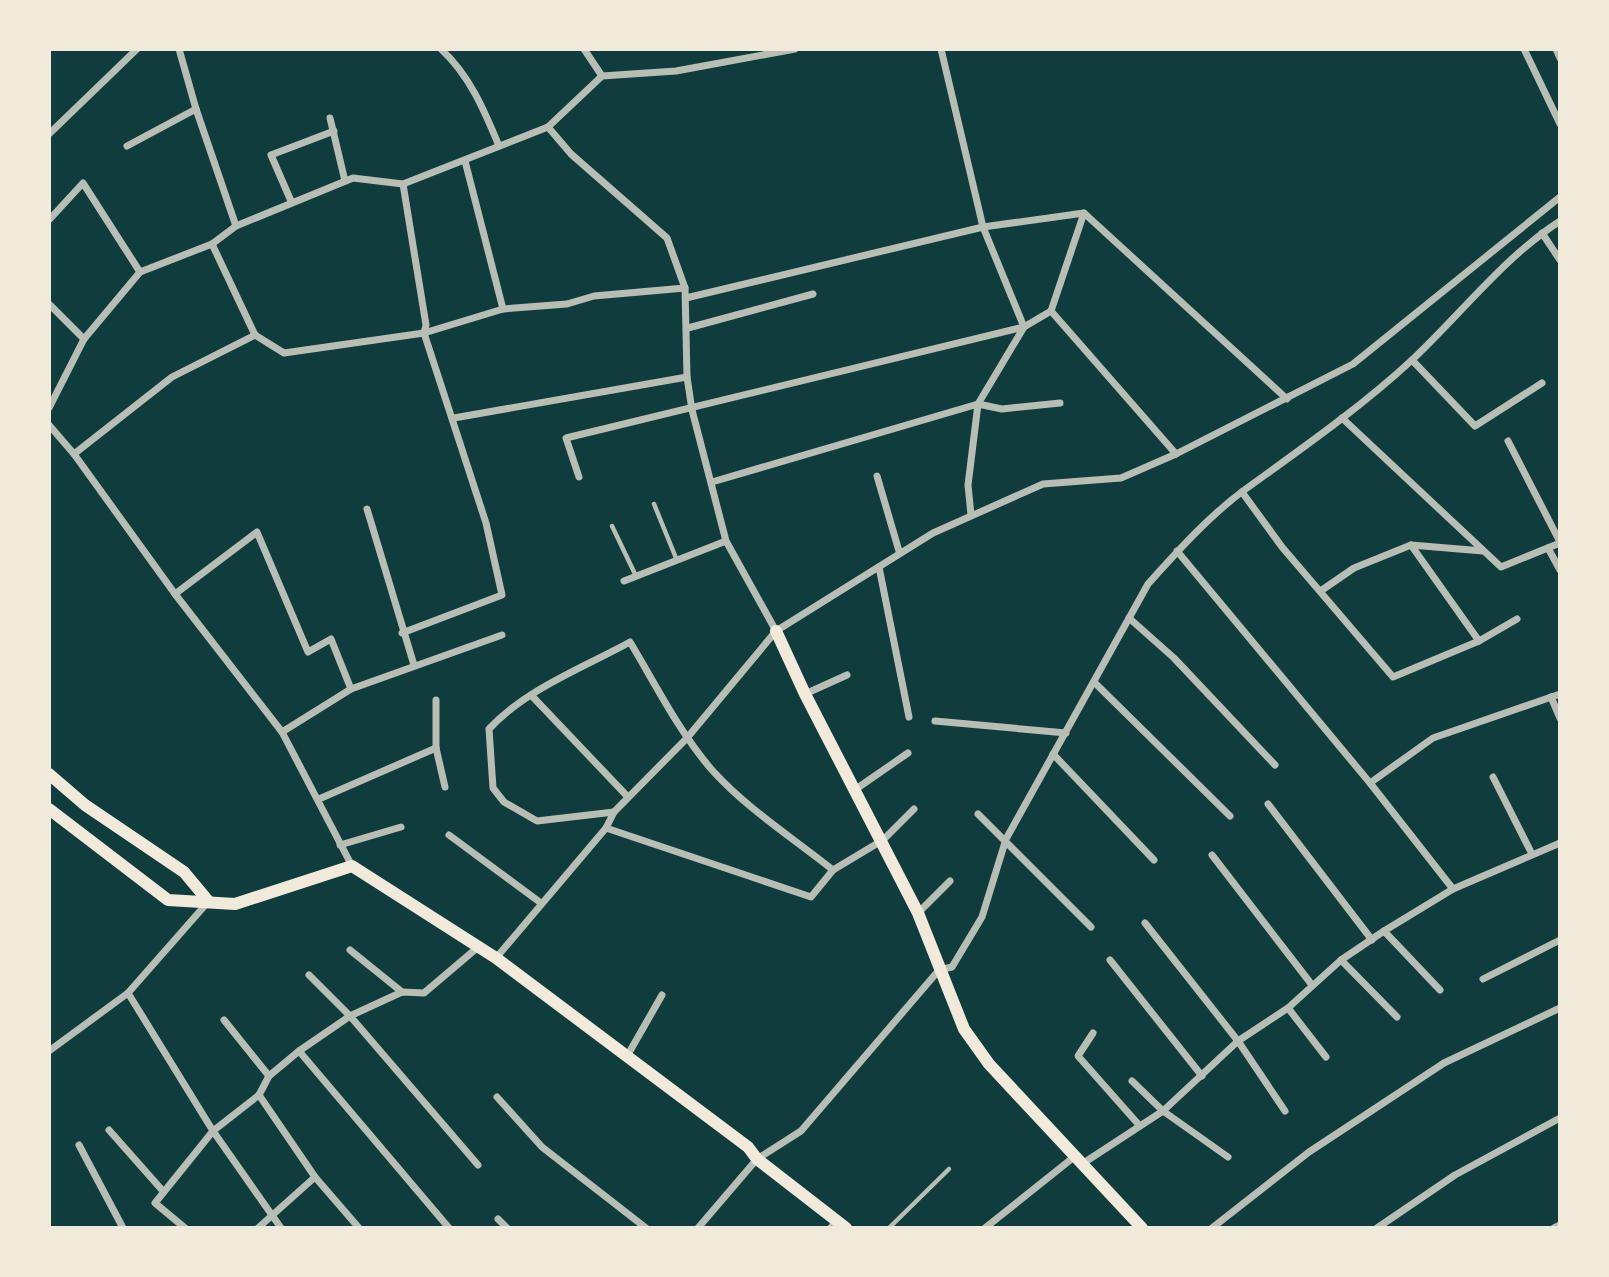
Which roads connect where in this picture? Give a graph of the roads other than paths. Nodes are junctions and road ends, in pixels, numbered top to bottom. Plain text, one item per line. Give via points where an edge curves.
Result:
1 (137, 49) edge
2 (179, 49) edge
3 (441, 49) edge
4 (584, 49) edge
5 (795, 49) edge
6 (940, 49) edge
7 (1524, 49) edge
8 (1556, 49) edge
9 (1560, 58) edge
10 (602, 76) junction
11 (195, 109) junction
12 (330, 118) dead end
13 (1560, 124) edge
14 (548, 128) junction
15 (334, 131) junction
16 (49, 134) edge
17 (127, 146) dead end
18 (499, 146) junction
19 (466, 161) junction
20 (345, 181) junction
21 (402, 184) junction
22 (1560, 197) edge
23 (291, 201) junction
24 (1084, 213) junction
25 (49, 220) edge
26 (1560, 222) edge
27 (236, 226) junction
28 (983, 227) junction
29 (1542, 233) junction
30 (212, 244) junction
31 (1490, 254) junction
32 (1560, 260) edge
33 (1499, 268) junction
34 (140, 272) junction
35 (685, 289) junction
36 (813, 294) dead end
37 (686, 298) junction
38 (49, 304) edge
39 (503, 309) junction
40 (1051, 311) junction
41 (1024, 327) junction
42 (688, 328) junction
43 (424, 333) junction
44 (254, 335) junction
45 (84, 340) junction
46 (1412, 360) junction
47 (687, 377) junction
48 (1542, 383) dead end
49 (1287, 399) junction
50 (1060, 403) dead end
51 (978, 404) junction
52 (49, 408) edge
53 (692, 410) junction
54 (454, 418) junction
55 (1342, 418) junction
56 (49, 425) edge
57 (1508, 440) dead end
58 (74, 454) junction
59 (1175, 454) junction
60 (877, 476) dead end
61 (579, 477) dead end
62 (712, 482) junction
63 (1242, 492) junction
64 (654, 504) dead end
65 (367, 509) dead end
66 (971, 515) junction
67 (612, 526) dead end
68 (726, 541) junction
69 (1560, 543) edge
70 (1411, 545) junction
71 (1548, 548) junction
72 (899, 551) junction
73 (1177, 551) junction
74 (1483, 551) junction
75 (676, 558) junction
76 (879, 567) junction
77 (1560, 570) edge
78 (635, 574) junction
79 (624, 580) dead end
80 (1322, 590) junction
81 (175, 594) junction
82 (1129, 618) junction
83 (1517, 619) dead end
84 (776, 631) junction
85 (402, 633) junction
86 (502, 635) dead end
87 (1479, 641) junction
88 (414, 666) junction
89 (847, 674) dead end
90 (1095, 683) junction
91 (351, 690) junction
92 (805, 694) junction
93 (1560, 694) edge
94 (531, 695) junction
95 (1551, 698) junction
96 (436, 700) dead end
97 (909, 717) dead end
98 (1560, 718) edge
99 (935, 721) dead end
100 (282, 732) junction
101 (1066, 733) junction
102 (687, 738) junction
103 (436, 748) junction
104 (908, 753) dead end
105 (1054, 754) junction
106 (1275, 765) dead end
107 (49, 775) edge
108 (1493, 776) dead end
109 (1370, 783) junction
110 (445, 788) dead end
111 (856, 789) junction
112 (628, 797) junction
113 (320, 799) junction
114 (1268, 803) dead end
115 (49, 809) edge
116 (914, 809) dead end
117 (614, 812) junction
118 (978, 814) dead end
119 (1230, 817) dead end
120 (401, 827) dead end
121 (606, 828) junction
122 (449, 835) dead end
123 (1006, 839) junction
124 (883, 840) junction
125 (1560, 843) edge
126 (340, 845) junction
127 (1532, 854) junction
128 (1212, 855) dead end
129 (1154, 860) dead end
130 (352, 866) junction
131 (833, 870) junction
132 (950, 881) dead end
133 (1454, 889) junction
134 (209, 902) junction
135 (541, 903) junction
136 (919, 913) junction
137 (1145, 923) dead end
138 (1091, 927) dead end
139 (1384, 931) junction
140 (1372, 940) junction
141 (1560, 940) edge
142 (477, 948) junction
143 (350, 950) dead end
144 (496, 958) junction
145 (1110, 960) dead end
146 (1341, 960) junction
147 (939, 970) junction
148 (309, 975) dead end
149 (1483, 979) dead end
150 (1312, 985) junction
151 (1440, 990) dead end
152 (402, 992) junction
153 (128, 993) junction
154 (662, 995) dead end
155 (1288, 1008) junction
156 (1560, 1008) edge
157 (350, 1016) junction
158 (1397, 1017) dead end
159 (224, 1020) dead end
160 (1093, 1033) dead end
161 (1238, 1041) junction
162 (49, 1051) edge
163 (299, 1051) junction
164 (1326, 1057) dead end
165 (626, 1058) junction
166 (269, 1076) junction
167 (1202, 1076) junction
168 (1132, 1081) dead end
169 (259, 1095) junction
170 (497, 1097) dead end
171 (1163, 1111) junction
172 (1285, 1111) dead end
173 (1560, 1118) edge
174 (1139, 1125) junction
175 (109, 1130) dead end
176 (213, 1131) junction
177 (79, 1145) dead end
178 (1228, 1157) dead end
179 (757, 1159) junction
180 (1077, 1161) junction
181 (478, 1165) dead end
182 (949, 1170) dead end
183 (315, 1177) junction
184 (162, 1190) junction
185 (272, 1217) junction
186 (498, 1219) dead end
187 (837, 1225) edge
188 (1560, 1225) edge
189 (123, 1228) edge
190 (185, 1228) edge
191 (258, 1228) edge
192 (281, 1228) edge
193 (359, 1228) edge
194 (449, 1228) edge
195 (508, 1228) edge
196 (646, 1228) edge
197 (698, 1228) edge
198 (889, 1228) edge
199 (985, 1228) edge
200 (1142, 1228) edge
201 (1212, 1228) edge
202 (1377, 1228) edge
203 (1554, 1228) edge

1 - 16 street
2 - 11 street
3 - 18 street via 460,67
4 - 10 street
5 - 10 street via 676,71
6 - 28 street
7 - 13 street
8 - 9 street
10 - 14 street
11 - 17 street
11 - 27 street
12 - 15 street
14 - 18 street
14 - 35 street via 667,238
15 - 20 street
15 - 23 street via 271,155
18 - 19 street
19 - 21 street
19 - 39 street
20 - 21 street
20 - 23 street
21 - 43 street
22 - 31 street
23 - 27 street
24 - 28 street
24 - 40 street
24 - 49 street
25 - 34 street via 82,183
26 - 29 street
27 - 30 street
28 - 37 street
28 - 41 street
29 - 32 street
29 - 33 street
30 - 34 street
30 - 44 street
31 - 33 street
31 - 49 street via 1353,364
33 - 46 street
34 - 45 street
35 - 37 street
35 - 39 street
36 - 42 street
37 - 42 street
38 - 45 street
39 - 43 street
40 - 41 street
40 - 59 street
41 - 51 street
41 - 53 street
42 - 47 street
43 - 44 street via 285,353
43 - 54 street
44 - 58 street via 172,377
45 - 52 street
46 - 48 street via 1475,426
46 - 55 street
47 - 53 street
47 - 54 street
49 - 59 street
50 - 51 street via 1002,409
51 - 62 street
51 - 66 street via 968,485
53 - 61 street via 566,438
53 - 62 street
54 - 85 street via 502,595
55 - 63 street
55 - 74 street
56 - 58 street
57 - 69 street
58 - 81 street
59 - 66 street via 1121,478 1043,484
60 - 72 street
62 - 68 street
63 - 73 street
63 - 80 street via 1282,547
64 - 75 lane
65 - 85 street
66 - 72 street
67 - 78 lane
68 - 75 street
68 - 84 street
69 - 71 street
70 - 74 street
70 - 80 street via 1354,568
70 - 87 street
71 - 74 street via 1501,567
71 - 77 street
72 - 76 street
73 - 82 street via 1148,584
73 - 109 street
75 - 78 street
76 - 84 street
76 - 97 street
78 - 79 street
80 - 87 street via 1393,677
81 - 91 street via 257,533 308,652 331,639
81 - 100 street
82 - 90 street
82 - 106 street via 1174,658
83 - 87 street
84 - 92 main road
84 - 102 street
85 - 88 street
86 - 88 street
88 - 91 street
89 - 92 street
90 - 101 street
90 - 119 street
91 - 100 street
92 - 111 main road
93 - 95 street
94 - 102 street via 630,642
94 - 112 street
94 - 117 street via 489,729 493,788 504,802 537,821
95 - 98 street
95 - 109 street via 1433,738
96 - 103 street
99 - 101 street
100 - 113 street
101 - 105 street
102 - 112 street
102 - 131 street via 736,793
103 - 110 street
103 - 113 street
104 - 111 street
105 - 123 street
105 - 129 street
107 - 134 main road via 184,872
108 - 127 street
109 - 133 street
111 - 124 main road
112 - 117 street
113 - 126 street
114 - 140 street
115 - 134 main road via 168,900
116 - 124 street
117 - 121 street
118 - 123 street
120 - 126 street
121 - 131 street via 811,897
121 - 135 street
122 - 135 street
123 - 138 street
123 - 147 street via 982,917 952,967
124 - 131 street
124 - 136 main road
125 - 127 street
126 - 130 street
127 - 133 street
128 - 150 street
130 - 134 main road via 235,904
130 - 142 main road
132 - 136 street
133 - 139 street
134 - 153 street
135 - 144 street
136 - 147 main road
137 - 161 street
139 - 140 street
139 - 151 street
140 - 146 street
141 - 149 street
142 - 144 main road
142 - 152 street via 424,993
143 - 152 street
144 - 165 main road
145 - 167 street
146 - 150 street
146 - 158 street
147 - 179 street via 801,1130
147 - 180 main road via 964,1029 989,1064
148 - 157 street
150 - 155 street
152 - 157 street
153 - 162 street
153 - 176 street
154 - 165 street
155 - 161 street
155 - 164 street
156 - 201 street via 1444,1063 1309,1152
157 - 163 street
157 - 181 street
159 - 166 street
160 - 174 street via 1078,1056
161 - 167 street
161 - 172 street
163 - 166 street
163 - 194 street
165 - 179 main road via 748,1147
166 - 169 street
167 - 171 street
168 - 171 street
169 - 176 street
169 - 183 street
170 - 196 street via 542,1147
171 - 174 street
171 - 178 street
173 - 202 street via 1455,1175
174 - 180 street
175 - 184 street
176 - 184 street
176 - 185 street
177 - 189 street
179 - 187 main road
179 - 197 street
180 - 199 street
180 - 200 main road
182 - 198 lane
183 - 185 street
183 - 193 street
184 - 190 street via 155,1203
185 - 191 street
185 - 192 street
186 - 195 street
188 - 203 street

